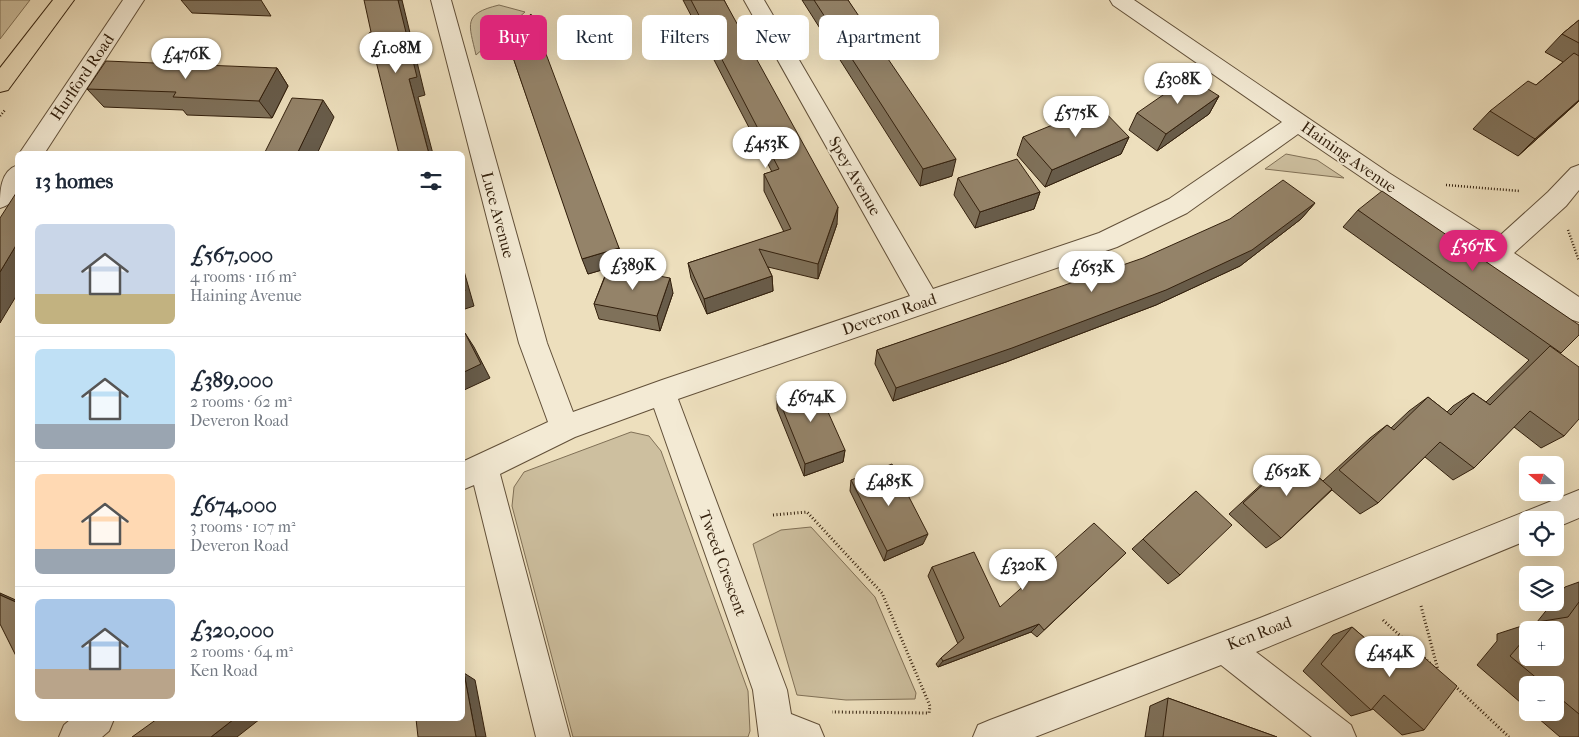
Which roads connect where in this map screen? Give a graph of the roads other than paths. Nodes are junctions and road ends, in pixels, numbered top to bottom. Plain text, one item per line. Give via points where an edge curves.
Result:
1 (64, 0) edge
2 (134, 0) edge
3 (441, 0) edge
4 (754, 0) edge
5 (1123, 1) edge
6 (0, 84) edge
7 (1299, 122) junction
8 (33, 151) edge
9 (1579, 174) edge
10 (15, 178) edge
11 (0, 199) edge
12 (1496, 254) junction
13 (926, 301) junction
14 (1579, 311) edge
15 (662, 392) junction
16 (565, 428) junction
17 (473, 472) edge
18 (1579, 504) edge
19 (1562, 511) edge
20 (1519, 529) edge
21 (1224, 647) junction
22 (95, 721) edge
23 (786, 733) edge
24 (76, 737) edge
25 (553, 737) edge
26 (990, 737) edge
27 (1339, 737) edge

1 - 6 main road
2 - 8 street, Hurlford Road
3 - 16 street, Luce Avenue via 533,343
4 - 13 street, Spey Avenue
5 - 7 street, Haining Avenue
7 - 12 street, Haining Avenue
7 - 13 street, Deveron Road via 1178,206 1108,240
9 - 12 street via 1557,199
10 - 11 street
12 - 14 street, Haining Avenue
13 - 15 street, Deveron Road
15 - 16 street, Deveron Road
15 - 23 street, Tweed Crescent
16 - 17 street, Deveron Road
17 - 25 street
18 - 19 street
20 - 21 street, Ken Road
21 - 26 street, Ken Road
21 - 27 street
22 - 24 street

